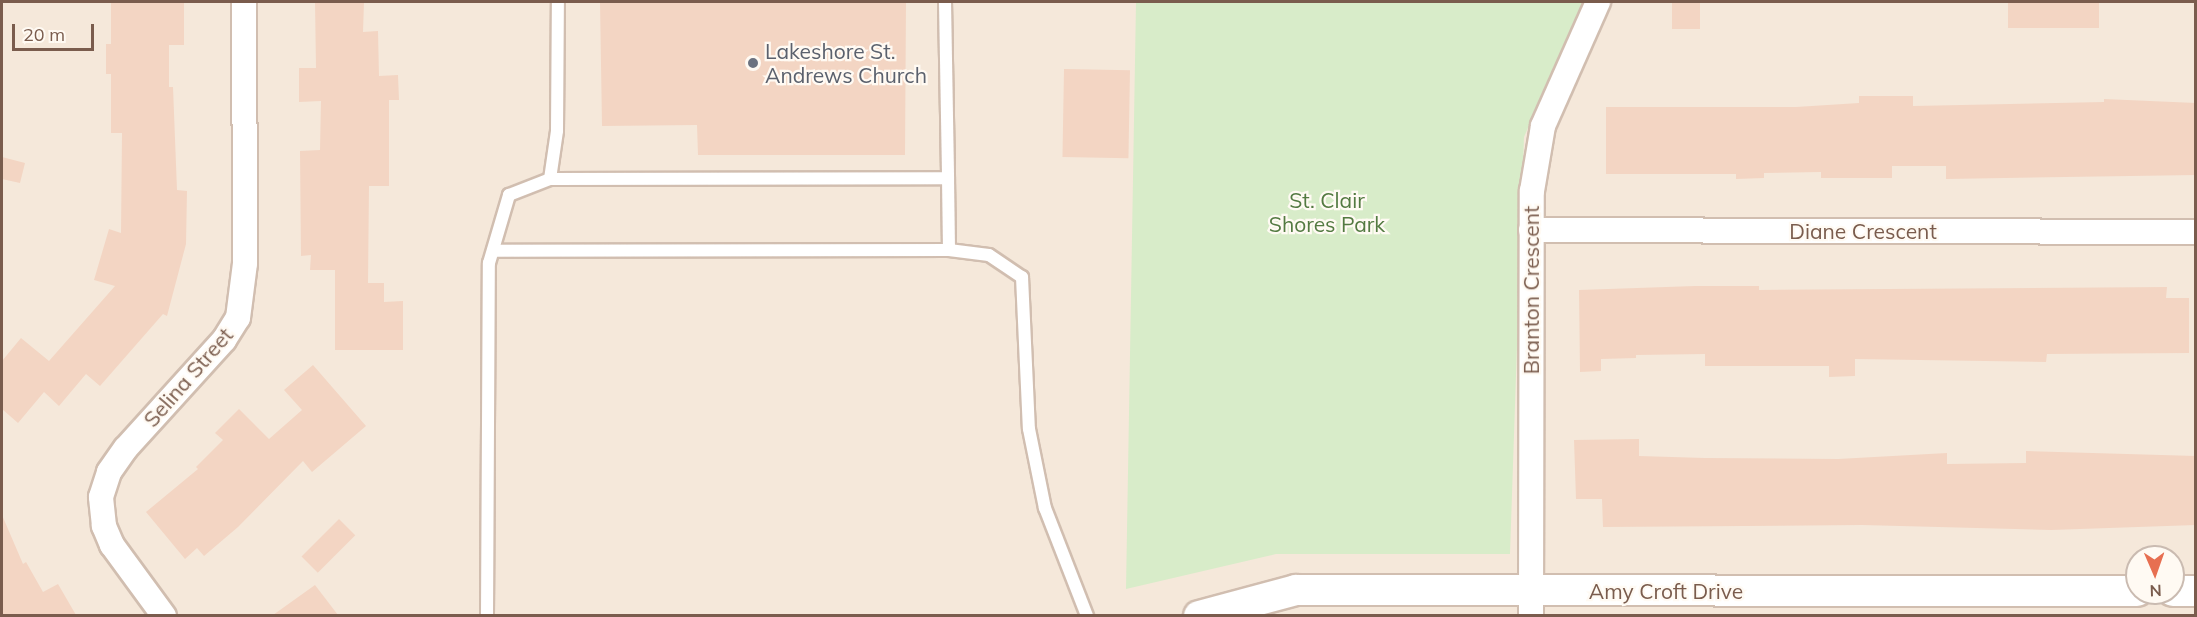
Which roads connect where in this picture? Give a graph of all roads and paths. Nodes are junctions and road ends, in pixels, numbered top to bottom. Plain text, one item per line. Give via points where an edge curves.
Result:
1 (244, 2) edge
2 (558, 2) edge
3 (945, 2) edge
4 (1598, 2) edge
5 (948, 178) junction
6 (550, 179) junction
7 (1531, 230) junction
8 (2196, 232) edge
9 (949, 250) junction
10 (493, 251) junction
11 (2125, 591) edge
12 (1531, 603) edge
13 (164, 615) edge
14 (487, 615) edge
15 (1087, 615) edge
16 (1199, 615) edge

1 - 13 street, Selina Street via 245,263 238,318 224,340 126,448 109,471 101,497 104,526 112,545
2 - 6 lane via 557,131
3 - 5 lane
4 - 7 street, Branton Crescent via 1543,126 1532,191
5 - 6 lane
5 - 9 lane
6 - 10 lane via 508,195
7 - 8 street, Diane Crescent
7 - 12 street, Branton Crescent
9 - 10 lane
9 - 15 lane via 989,255 1022,277 1029,429 1045,508
10 - 14 lane via 489,263
11 - 12 street, Amy Croft Drive
12 - 16 street, Amy Croft Drive via 1296,590

